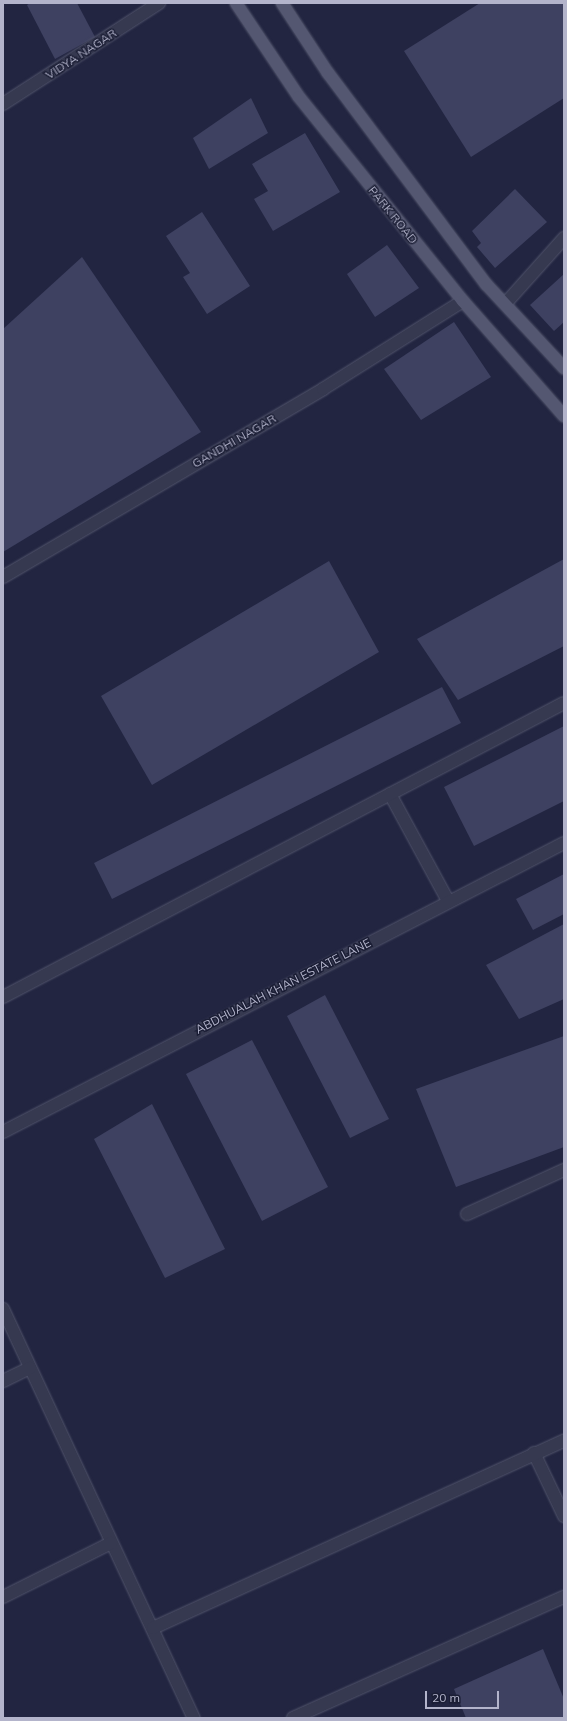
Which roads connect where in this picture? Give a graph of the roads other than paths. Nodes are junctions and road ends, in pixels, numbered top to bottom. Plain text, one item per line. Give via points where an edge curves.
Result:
1 (159, 3) edge
2 (236, 3) edge
3 (282, 3) edge
4 (3, 104) edge
5 (564, 238) edge
6 (463, 301) junction
7 (505, 304) junction
8 (564, 368) edge
9 (564, 416) edge
10 (3, 577) edge
11 (564, 703) edge
12 (390, 794) junction
13 (564, 843) edge
14 (448, 901) junction
15 (3, 997) edge
16 (3, 1132) edge
17 (564, 1170) edge
18 (467, 1214) dead end
19 (3, 1309) edge
20 (30, 1368) junction
21 (3, 1381) edge
22 (564, 1441) edge
23 (534, 1453) junction
24 (564, 1516) edge
25 (111, 1543) junction
26 (3, 1597) edge
27 (564, 1597) edge
28 (153, 1628) junction
29 (194, 1718) edge
30 (293, 1718) edge

1 - 4 street, VIDYA NAGAR
2 - 6 main road, PARK ROAD via 299,97
3 - 7 main road via 328,73 486,284
5 - 7 street
6 - 9 main road, PARK ROAD
6 - 10 street, GANDHI NAGAR via 323,389
7 - 8 main road
11 - 12 street
12 - 14 street
12 - 15 street
13 - 14 street, ABDHUALAH KHAN ESTATE LANE
14 - 16 street, ABDHUALAH KHAN ESTATE LANE
17 - 18 street
19 - 20 street
20 - 21 street
20 - 25 street
22 - 23 street
23 - 24 street
23 - 28 street
25 - 26 street
25 - 28 street
27 - 30 street
28 - 29 street

